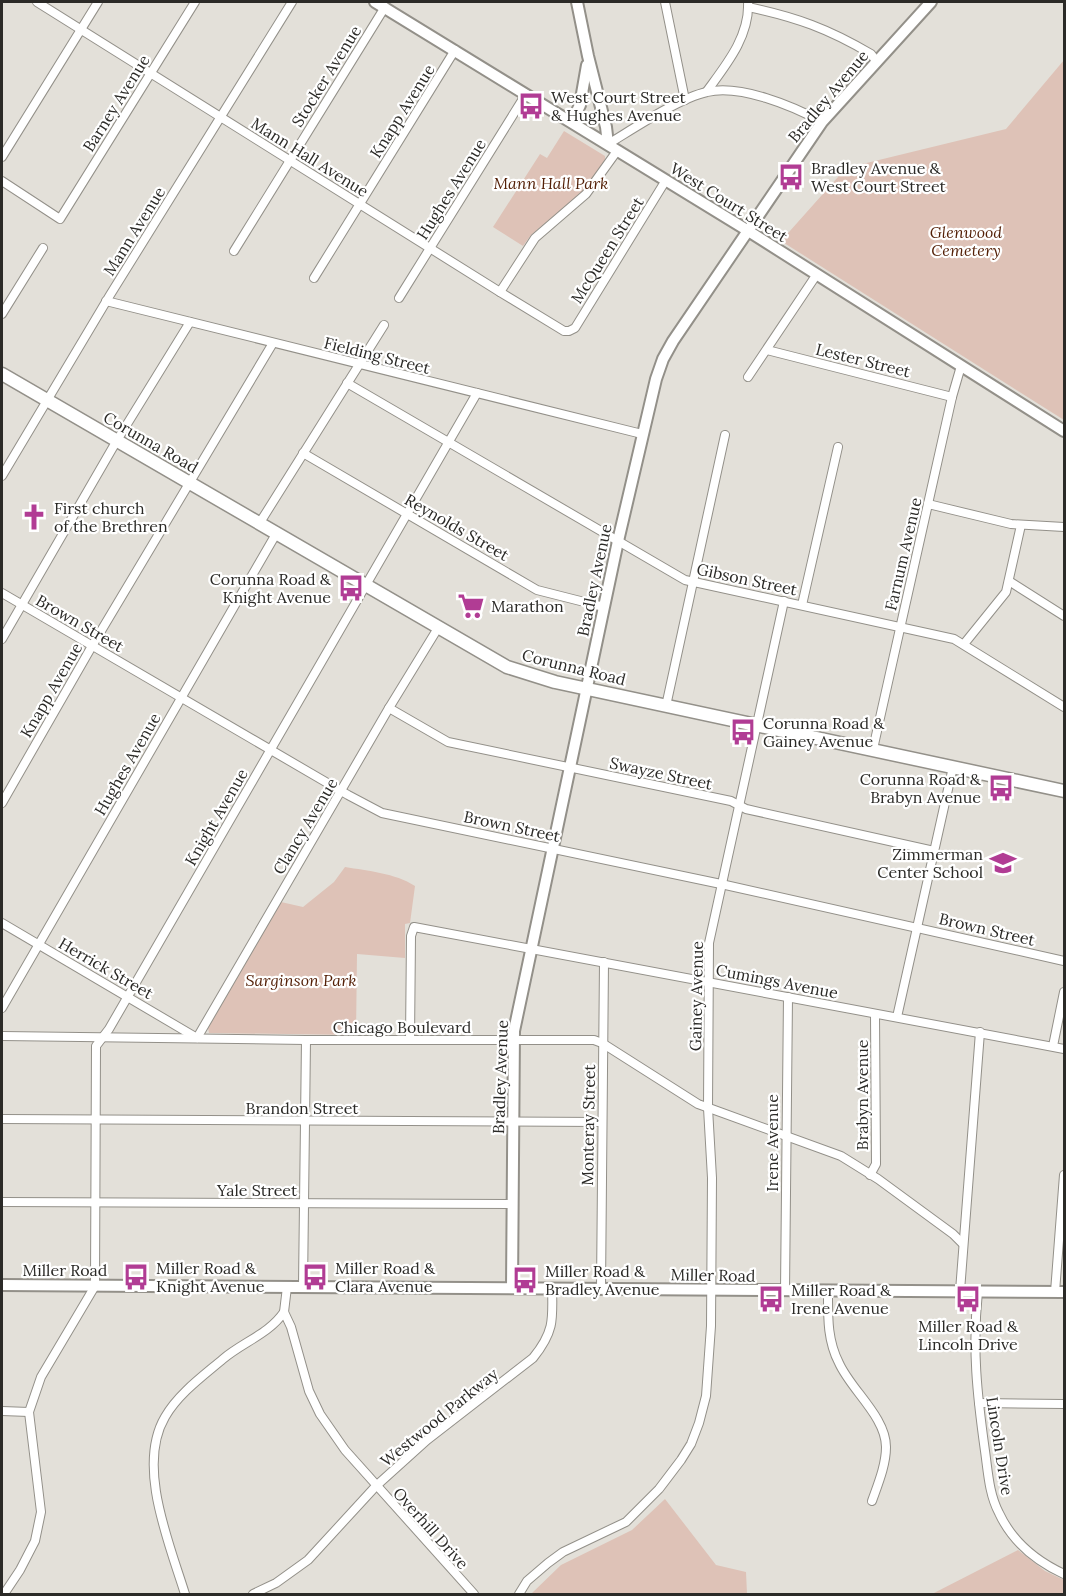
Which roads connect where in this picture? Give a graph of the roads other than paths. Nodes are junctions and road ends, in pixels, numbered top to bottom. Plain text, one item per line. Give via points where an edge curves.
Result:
1 (37, 2) edge
2 (98, 2) edge
3 (195, 2) edge
4 (292, 2) edge
5 (577, 2) edge
6 (665, 2) edge
7 (931, 2) edge
8 (380, 4) edge
9 (748, 4) edge
10 (80, 29) junction
11 (455, 50) junction
12 (588, 56) junction
13 (877, 62) junction
14 (150, 74) junction
15 (707, 92) junction
16 (526, 94) junction
17 (685, 100) junction
18 (220, 117) junction
19 (572, 122) junction
20 (822, 122) junction
21 (612, 148) junction
22 (2, 157) edge
23 (290, 160) junction
24 (666, 180) junction
25 (2, 181) edge
26 (360, 204) junction
27 (749, 231) junction
28 (43, 248) dead end
29 (430, 248) junction
30 (234, 251) dead end
31 (817, 274) junction
32 (314, 279) dead end
33 (500, 292) junction
34 (399, 298) dead end
35 (106, 302) junction
36 (2, 314) edge
37 (190, 322) junction
38 (384, 325) dead end
39 (569, 331) joint
40 (273, 343) junction
41 (767, 350) junction
42 (359, 364) junction
43 (961, 366) junction
44 (2, 374) edge
45 (748, 378) dead end
46 (347, 383) junction
47 (477, 393) junction
48 (952, 397) junction
49 (46, 400) junction
50 (1065, 431) edge
51 (642, 434) junction
52 (725, 435) dead end
53 (117, 442) junction
54 (449, 442) junction
55 (838, 447) dead end
56 (303, 453) junction
57 (2, 476) edge
58 (189, 483) junction
59 (928, 504) junction
60 (407, 514) junction
61 (259, 524) junction
62 (1021, 525) junction
63 (1065, 527) edge
64 (276, 534) junction
65 (618, 541) junction
66 (1009, 581) junction
67 (694, 582) junction
68 (365, 586) junction
69 (2, 593) edge
70 (784, 601) junction
71 (21, 604) junction
72 (802, 605) junction
73 (604, 607) junction
74 (1065, 616) edge
75 (901, 627) junction
76 (438, 628) junction
77 (2, 639) edge
78 (963, 644) junction
79 (92, 646) junction
80 (586, 689) junction
81 (181, 699) junction
82 (666, 706) junction
83 (389, 708) junction
84 (1065, 708) edge
85 (757, 725) junction
86 (873, 749) junction
87 (270, 750) junction
88 (569, 767) junction
89 (953, 767) junction
90 (341, 791) junction
91 (1065, 791) edge
92 (2, 803) edge
93 (738, 804) junction
94 (552, 848) junction
95 (934, 851) junction
96 (721, 884) junction
97 (2, 923) edge
98 (917, 926) junction
99 (38, 945) junction
100 (530, 948) junction
101 (1065, 961) edge
102 (604, 962) junction
103 (709, 982) junction
104 (1065, 992) edge
105 (127, 996) junction
106 (788, 997) junction
107 (2, 1008) edge
108 (875, 1014) junction
109 (897, 1017) junction
110 (980, 1032) junction
111 (2, 1036) edge
112 (103, 1036) junction
113 (197, 1038) junction
114 (306, 1040) junction
115 (410, 1040) junction
116 (513, 1040) junction
117 (602, 1043) junction
118 (1053, 1046) junction
119 (1065, 1048) edge
120 (708, 1108) junction
121 (2, 1119) edge
122 (96, 1120) junction
123 (304, 1122) junction
124 (513, 1122) junction
125 (601, 1122) junction
126 (786, 1137) junction
127 (870, 1175) junction
128 (1065, 1175) edge
129 (2, 1202) edge
130 (95, 1202) junction
131 (304, 1204) junction
132 (513, 1204) junction
133 (962, 1243) junction
134 (2, 1285) edge
135 (95, 1286) junction
136 (303, 1286) junction
137 (287, 1287) junction
138 (512, 1288) junction
139 (552, 1288) junction
140 (601, 1288) junction
141 (712, 1290) junction
142 (785, 1291) junction
143 (828, 1291) junction
144 (960, 1291) junction
145 (978, 1291) junction
146 (1060, 1292) edge
147 (284, 1312) junction
148 (978, 1403) junction
149 (1065, 1404) edge
150 (2, 1411) edge
151 (29, 1412) junction
152 (376, 1486) junction
153 (872, 1501) dead end
154 (1065, 1574) edge
155 (4, 1594) edge
156 (185, 1594) edge
157 (253, 1594) edge
158 (474, 1594) edge
159 (519, 1594) edge

1 - 10 street, Mann Hall Avenue
2 - 10 street
3 - 14 street, Barney Avenue
4 - 18 street, Mann Avenue
5 - 12 street
6 - 17 street
7 - 13 street, Bradley Avenue
8 - 11 street, West Court Street
8 - 23 street, Stocker Avenue
9 - 13 street via 817,26 871,54
9 - 15 street via 737,48
10 - 14 street, Mann Hall Avenue
10 - 22 street
11 - 16 street, West Court Street
11 - 26 street, Knapp Avenue
12 - 19 street via 585,87
12 - 21 street
13 - 20 street, Bradley Avenue
14 - 18 street, Mann Hall Avenue
14 - 25 street, Barney Avenue via 60,219
15 - 17 street
15 - 20 street via 723,90 754,95
16 - 19 street, West Court Street
16 - 29 street, Hughes Avenue
17 - 21 street
18 - 23 street, Mann Hall Avenue
18 - 35 street, Mann Avenue
19 - 21 street, West Court Street
20 - 27 street, Bradley Avenue
21 - 24 street, West Court Street
21 - 33 street via 586,194 535,238
23 - 26 street, Mann Hall Avenue
23 - 30 street, Stocker Avenue
24 - 27 street, West Court Street
24 - 39 street, McQueen Street via 575,328
26 - 29 street, Mann Hall Avenue
26 - 32 street, Knapp Avenue
27 - 31 street, West Court Street
27 - 51 street, Bradley Avenue via 663,359
28 - 36 street
29 - 33 street, Mann Hall Avenue
29 - 34 street, Hughes Avenue
31 - 41 street
31 - 43 street, West Court Street
33 - 39 street, Mann Hall Avenue via 555,327
35 - 37 street, Fielding Street
35 - 49 street, Mann Avenue
37 - 40 street, Fielding Street
37 - 53 street
38 - 42 street
40 - 42 street, Fielding Street
40 - 58 street, Knapp Avenue
41 - 45 street
41 - 48 street, Lester Street
42 - 46 street
42 - 47 street, Fielding Street
43 - 48 street, Farnum Avenue
43 - 50 street, West Court Street
44 - 49 main road, Corunna Road
46 - 54 street, Gibson Street
46 - 56 street
47 - 51 street, Fielding Street
47 - 54 street, Knight Avenue
48 - 59 street, Farnum Avenue
49 - 53 main road, Corunna Road
49 - 57 street, Mann Avenue
51 - 65 street, Bradley Avenue
52 - 67 street
53 - 58 main road, Corunna Road
53 - 71 street
54 - 60 street, Knight Avenue
54 - 65 street, Gibson Street
55 - 72 street
56 - 60 street, Reynolds Street
56 - 61 street
58 - 61 main road, Corunna Road
58 - 79 street, Knapp Avenue
59 - 62 street
59 - 75 street, Farnum Avenue
60 - 68 street, Knight Avenue
60 - 73 street, Reynolds Street via 537,590
61 - 64 main road, Corunna Road
62 - 63 street
62 - 66 street
64 - 68 main road, Corunna Road
64 - 81 street, Hughes Avenue
65 - 67 street, Gibson Street
65 - 73 street, Bradley Avenue
66 - 74 street
66 - 78 street via 1006,592
67 - 70 street, Gibson Street
67 - 82 street
68 - 76 main road, Corunna Road
68 - 87 street, Knight Avenue
69 - 71 street, Brown Street
70 - 72 street, Gibson Street
70 - 85 street, Gainey Avenue
71 - 77 street
71 - 79 street, Brown Street
72 - 75 street, Gibson Street
73 - 80 street, Bradley Avenue
75 - 78 street, Gibson Street
75 - 86 street, Farnum Avenue
76 - 80 main road, Corunna Road via 507,667
76 - 83 street, Clancy Avenue
78 - 84 street, Gibson Street
79 - 81 street, Brown Street
79 - 92 street, Knapp Avenue
80 - 82 main road, Corunna Road
80 - 88 street, Bradley Avenue
81 - 87 street, Brown Street
81 - 99 street, Hughes Avenue
82 - 85 main road, Corunna Road
83 - 88 street, Swayze Street via 448,742
83 - 90 street, Clancy Avenue
85 - 86 main road, Corunna Road
85 - 93 street, Gainey Avenue
86 - 89 main road, Corunna Road
87 - 90 street, Brown Street
87 - 105 street, Knight Avenue
88 - 93 street, Swayze Street
88 - 94 street, Bradley Avenue
89 - 91 main road, Corunna Road
89 - 95 street
90 - 94 street, Brown Street via 382,813
90 - 113 street, Clancy Avenue
93 - 95 street, Swayze Street
93 - 96 street, Gainey Avenue
94 - 96 street, Brown Street
94 - 100 street, Bradley Avenue
95 - 98 street
96 - 98 street, Brown Street
96 - 103 street, Gainey Avenue via 709,943
97 - 99 street, Herrick Street
98 - 101 street, Brown Street
98 - 109 street
99 - 105 street, Herrick Street
99 - 107 street, Hughes Avenue
100 - 102 street, Cumings Avenue
100 - 115 street, Cumings Avenue via 414,927
100 - 116 street, Bradley Avenue
102 - 103 street, Cumings Avenue
102 - 117 street, Monteray Street
103 - 106 street, Cumings Avenue
103 - 120 street, Gainey Avenue
104 - 118 street
105 - 112 street, Knight Avenue
105 - 113 street, Herrick Street
106 - 108 street, Cumings Avenue
106 - 126 street, Irene Avenue
108 - 109 street, Cumings Avenue
108 - 127 street, Brabyn Avenue via 876,1164
109 - 110 street, Cumings Avenue
110 - 118 street, Cumings Avenue
110 - 133 street
111 - 112 street, Chicago Boulevard
112 - 113 street, Chicago Boulevard
112 - 122 street, Knight Avenue via 96,1046
113 - 114 street, Chicago Boulevard
114 - 115 street, Chicago Boulevard
114 - 123 street
115 - 116 street, Chicago Boulevard
116 - 117 street, Chicago Boulevard
116 - 124 street, Bradley Avenue
117 - 120 street, Chicago Boulevard
117 - 125 street, Monteray Street
118 - 119 street, Cumings Avenue
120 - 126 street, Chicago Boulevard
120 - 141 street, Gainey Avenue
121 - 122 street, Brandon Street
122 - 123 street, Brandon Street
122 - 130 street, Knight Avenue
123 - 124 street, Brandon Street
123 - 131 street
124 - 125 street, Brandon Street
124 - 132 street, Bradley Avenue
125 - 140 street, Monteray Street
126 - 127 street, Chicago Boulevard via 841,1156
126 - 142 street, Irene Avenue
127 - 133 street, Chicago Boulevard
128 - 146 street
129 - 130 street, Yale Street
130 - 131 street, Yale Street
130 - 135 street, Knight Avenue
131 - 132 street, Yale Street
131 - 136 street
132 - 138 street, Bradley Avenue
133 - 144 street
134 - 135 street, Miller Road
135 - 137 street, Miller Road
135 - 151 street via 41,1377
136 - 137 street, Miller Road
136 - 138 street, Miller Road
137 - 147 street, Overhill Drive
138 - 139 street, Miller Road
139 - 140 street, Miller Road
139 - 152 street, Westwood Parkway via 553,1320 545,1343 533,1358 427,1440
140 - 141 street, Miller Road
141 - 142 street, Miller Road
141 - 159 street, Gainey Avenue via 706,1396 691,1444 681,1460 626,1522 563,1552 527,1581
142 - 143 street, Miller Road
143 - 144 street, Miller Road
143 - 153 street via 828,1331 838,1362 885,1438 884,1465
144 - 145 street, Miller Road
145 - 146 street, Miller Road
145 - 148 street, Lincoln Drive via 974,1350
147 - 152 street, Overhill Drive via 320,1414
147 - 156 street via 276,1324 226,1356 194,1384 173,1405 158,1434 154,1479
148 - 149 street
148 - 154 street, Lincoln Drive via 991,1492 998,1513 1010,1533 1029,1552
150 - 151 street
151 - 155 street via 41,1512 34,1541
152 - 157 street, Westwood Parkway via 308,1560
152 - 158 street, Overhill Drive

